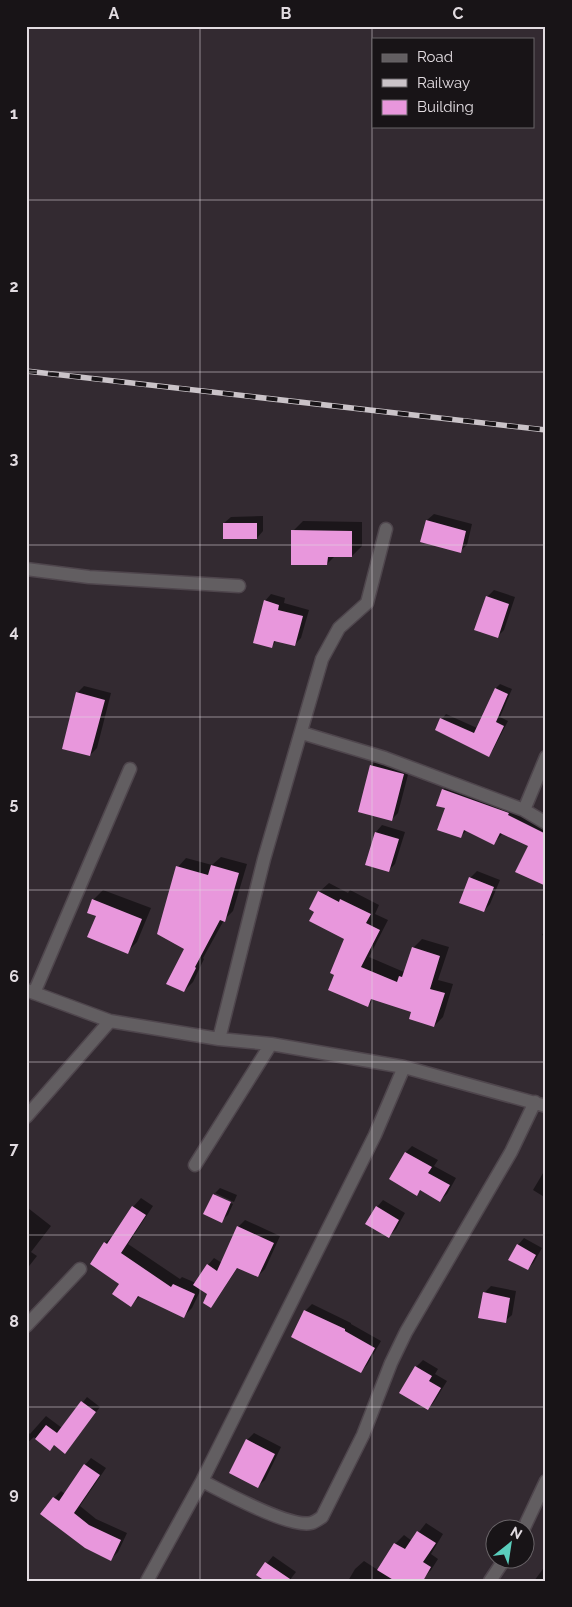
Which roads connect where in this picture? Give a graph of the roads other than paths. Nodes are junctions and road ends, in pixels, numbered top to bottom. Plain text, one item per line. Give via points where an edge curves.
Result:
1 (386, 528) dead end
2 (26, 569) edge
3 (239, 586) dead end
4 (302, 733) junction
5 (546, 757) edge
6 (130, 769) dead end
7 (524, 810) junction
8 (546, 823) edge
9 (30, 991) edge
10 (110, 1020) junction
11 (220, 1038) junction
12 (271, 1044) junction
13 (404, 1066) junction
14 (541, 1104) edge
15 (26, 1117) edge
16 (195, 1165) dead end
17 (80, 1269) dead end
18 (26, 1326) edge
19 (202, 1481) junction
20 (546, 1481) edge
21 (527, 1520) edge
22 (497, 1570) edge
23 (147, 1581) edge
24 (490, 1581) edge

1 - 4 street via 367,604 340,628 322,659
2 - 3 street via 89,577
4 - 7 street via 385,758
4 - 11 street via 264,859
5 - 7 street
6 - 9 street
7 - 8 street
9 - 10 street
10 - 11 street
10 - 15 street
11 - 12 street
12 - 13 street
12 - 16 street
13 - 14 street
13 - 19 street via 375,1135
14 - 19 street via 406,1332 363,1435 322,1517 311,1523 290,1521
17 - 18 street
19 - 23 street
20 - 21 street
22 - 24 street

